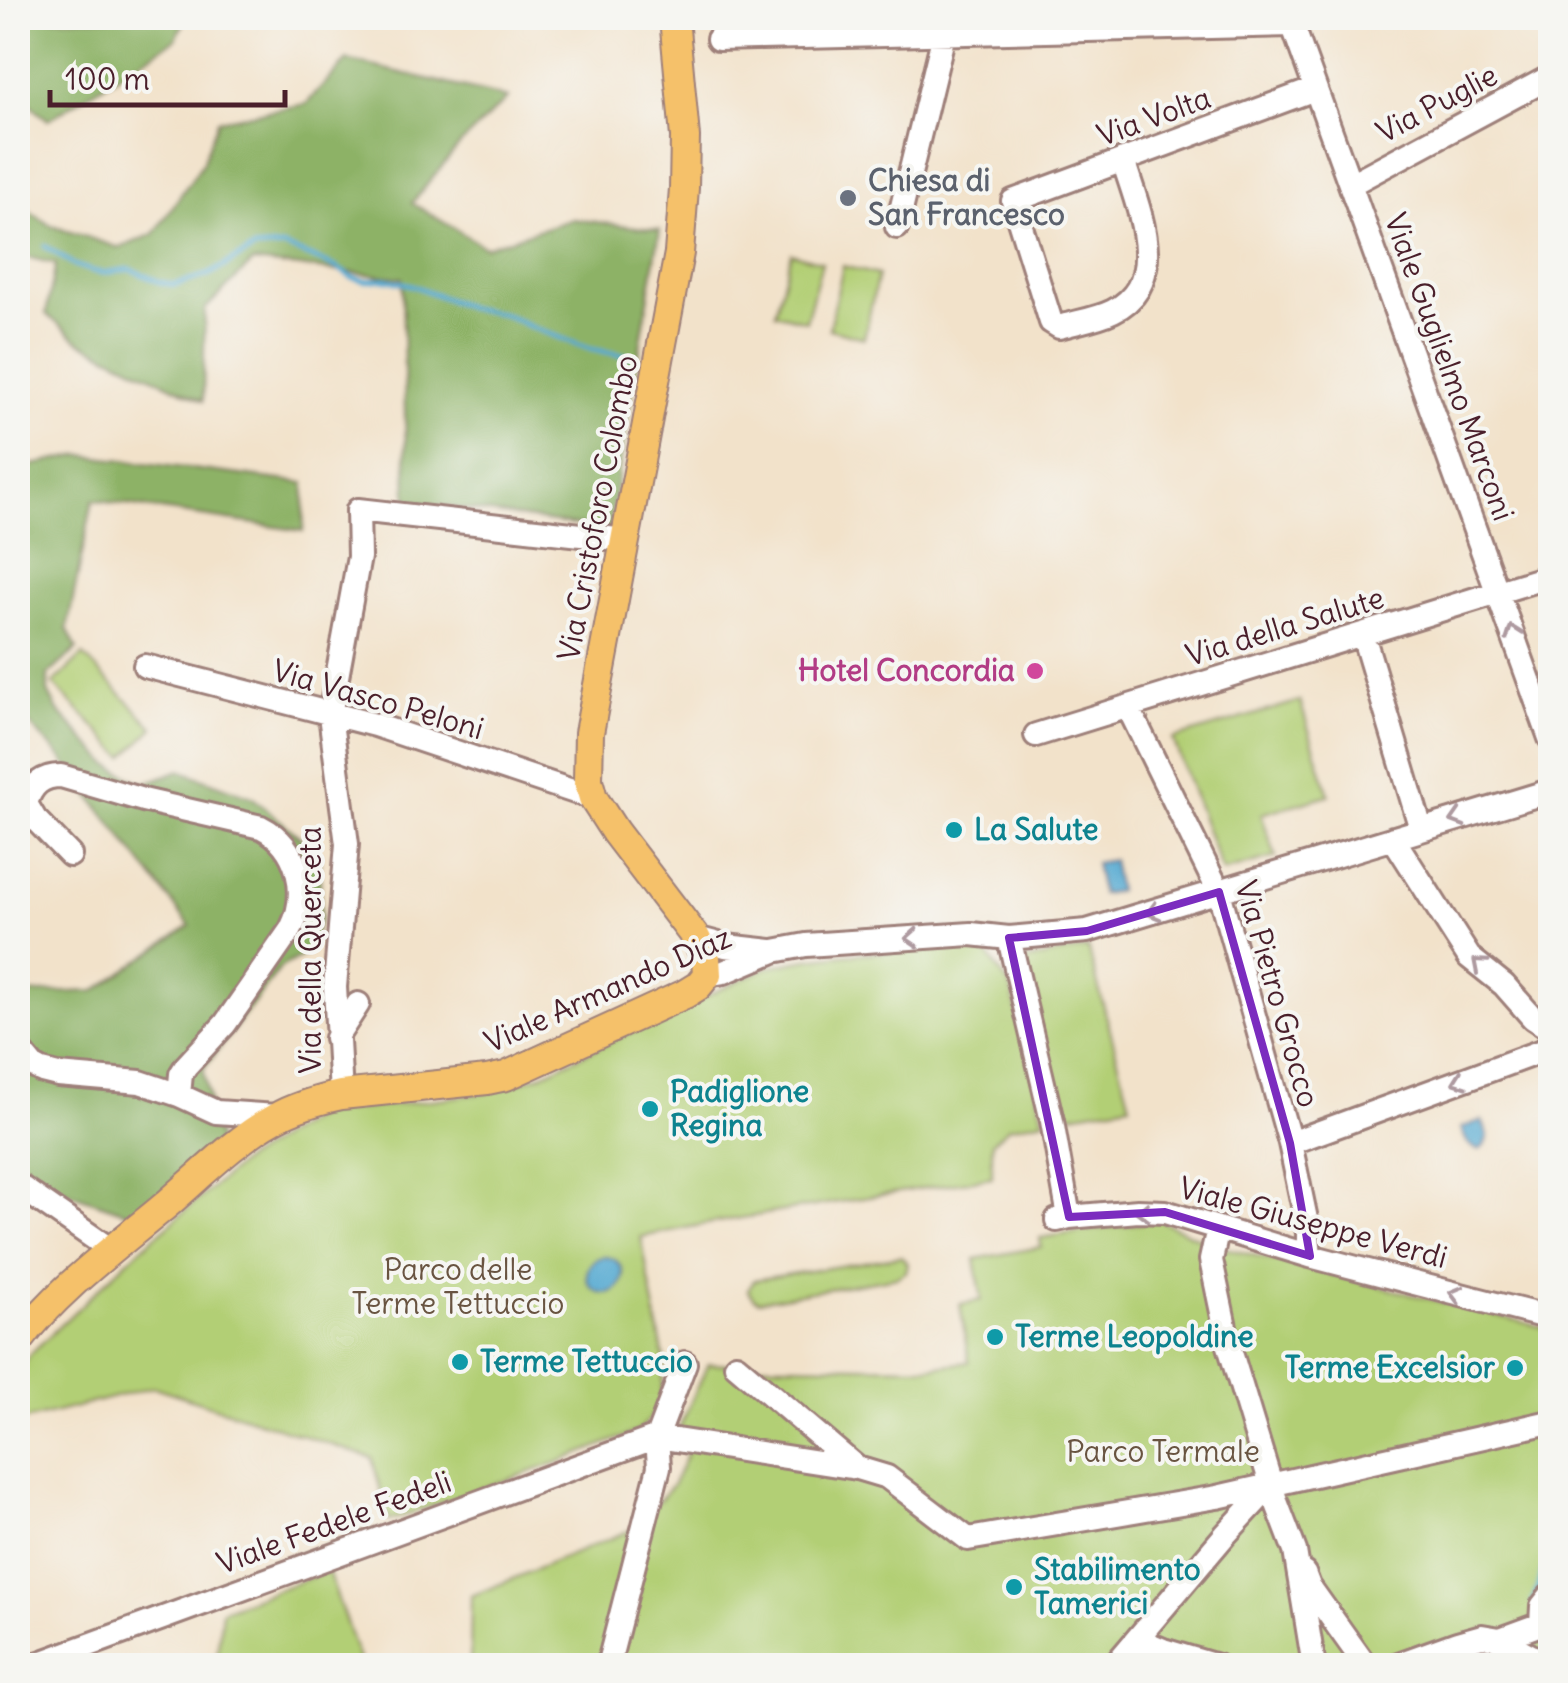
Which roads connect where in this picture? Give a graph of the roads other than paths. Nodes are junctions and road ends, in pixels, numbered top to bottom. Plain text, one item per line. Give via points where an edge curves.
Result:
1 (674, 18) edge
2 (1291, 22) edge
3 (944, 34) junction
4 (718, 39) dead end
5 (1550, 77) edge
6 (1315, 88) junction
7 (1123, 160) junction
8 (1351, 184) junction
9 (897, 227) dead end
10 (626, 540) junction
11 (1550, 576) edge
12 (1498, 592) junction
13 (1363, 635) junction
14 (145, 666) dead end
15 (1128, 707) junction
16 (330, 715) junction
17 (1036, 735) dead end
18 (1550, 738) edge
19 (1550, 790) edge
20 (593, 798) junction
21 (1421, 830) junction
22 (1393, 838) junction
23 (70, 854) dead end
24 (1219, 892) junction
25 (696, 938) junction
26 (1010, 938) junction
27 (774, 951) junction
28 (707, 975) junction
29 (358, 1004) dead end
30 (1550, 1030) edge
31 (336, 1038) junction
32 (1550, 1048) edge
33 (19, 1052) edge
34 (178, 1094) junction
35 (341, 1095) junction
36 (277, 1116) junction
37 (1290, 1143) junction
38 (18, 1185) edge
39 (1218, 1228) junction
40 (112, 1250) junction
41 (1310, 1256) junction
42 (1550, 1318) edge
43 (18, 1342) edge
44 (685, 1364) dead end
45 (736, 1365) dead end
46 (1550, 1422) edge
47 (656, 1438) junction
48 (857, 1468) junction
49 (1269, 1477) junction
50 (1295, 1551) junction
51 (1550, 1596) edge
52 (1137, 1639) junction
53 (1500, 1639) junction
54 (32, 1666) edge
55 (608, 1666) edge
56 (1114, 1666) edge
57 (1217, 1666) edge
58 (1314, 1666) edge
59 (1366, 1666) edge
60 (1393, 1666) edge
61 (1550, 1666) edge

1 - 10 main road, Via Cristoforo Colombo via 684,188
2 - 3 street
2 - 6 street, Viale Guglielmo Marconi
3 - 4 street
3 - 9 street
5 - 8 street, Via Puglie
6 - 7 street, Via Volta
6 - 8 street, Viale Guglielmo Marconi
7 - 7 street, Via Volta via 1012,201 1051,322 1059,326 1113,311 1139,287 1147,267 1146,237
8 - 12 street, Viale Guglielmo Marconi
10 - 16 street, Via della Querceta via 358,510 359,557
10 - 20 main road, Via Cristoforo Colombo via 589,732
11 - 12 street, Via della Salute
12 - 13 street, Via della Salute
18 -> 12 street, Viale Guglielmo Marconi
13 - 15 street, Via della Salute
13 - 21 street
14 - 16 street, Via Vasco Peloni
15 - 17 street, Via della Salute
15 - 24 street, Via Pietro Grocco
16 - 20 street, Via Vasco Peloni
16 - 31 street, Via della Querceta via 346,844
19 -> 21 street, Viale Armando Diaz
20 - 25 main road, Via Cristoforo Colombo
21 - 22 street, Viale Armando Diaz
22 - 24 street, Viale Armando Diaz
30 -> 22 street via 1469,957
23 - 34 street via 26,804 47,777 261,827 297,868 300,900 291,930 186,1066
24 -> 26 street, Viale Armando Diaz via 1087,931
24 - 37 street, Via Pietro Grocco
25 - 27 street, Viale Armando Diaz
25 - 28 main road, Via Cristoforo Colombo
26 -> 27 street, Viale Armando Diaz via 971,934
39 -> 26 street, Viale Giuseppe Verdi via 1165,1212 1063,1219 1052,1121
27 - 28 street, Viale Armando Diaz
28 - 35 main road, Viale Armando Diaz via 686,994 506,1076
29 - 31 street
31 - 35 street, Via della Querceta
32 -> 37 street
33 - 34 street via 32,1066 58,1075 140,1082
34 - 36 street via 216,1112
35 - 36 main road, Viale Armando Diaz
36 - 40 main road, Viale Armando Diaz
37 - 41 street, Via Pietro Grocco
38 - 40 street
39 - 41 street, Viale Giuseppe Verdi
39 - 49 street via 1211,1260
40 - 43 main road, Viale Armando Diaz
42 -> 41 street, Viale Giuseppe Verdi
44 - 47 street
45 - 48 street
46 - 49 street
47 - 48 street
47 - 54 street, Viale Fedele Fedeli
47 - 55 street via 658,1467
48 - 49 street via 887,1476 968,1538 1217,1496
49 - 50 street
49 - 52 street
50 - 58 street
50 - 59 street via 1309,1586
51 - 53 street via 1541,1624
52 - 56 street
52 - 57 street
53 - 60 street via 1482,1636
53 - 61 street

